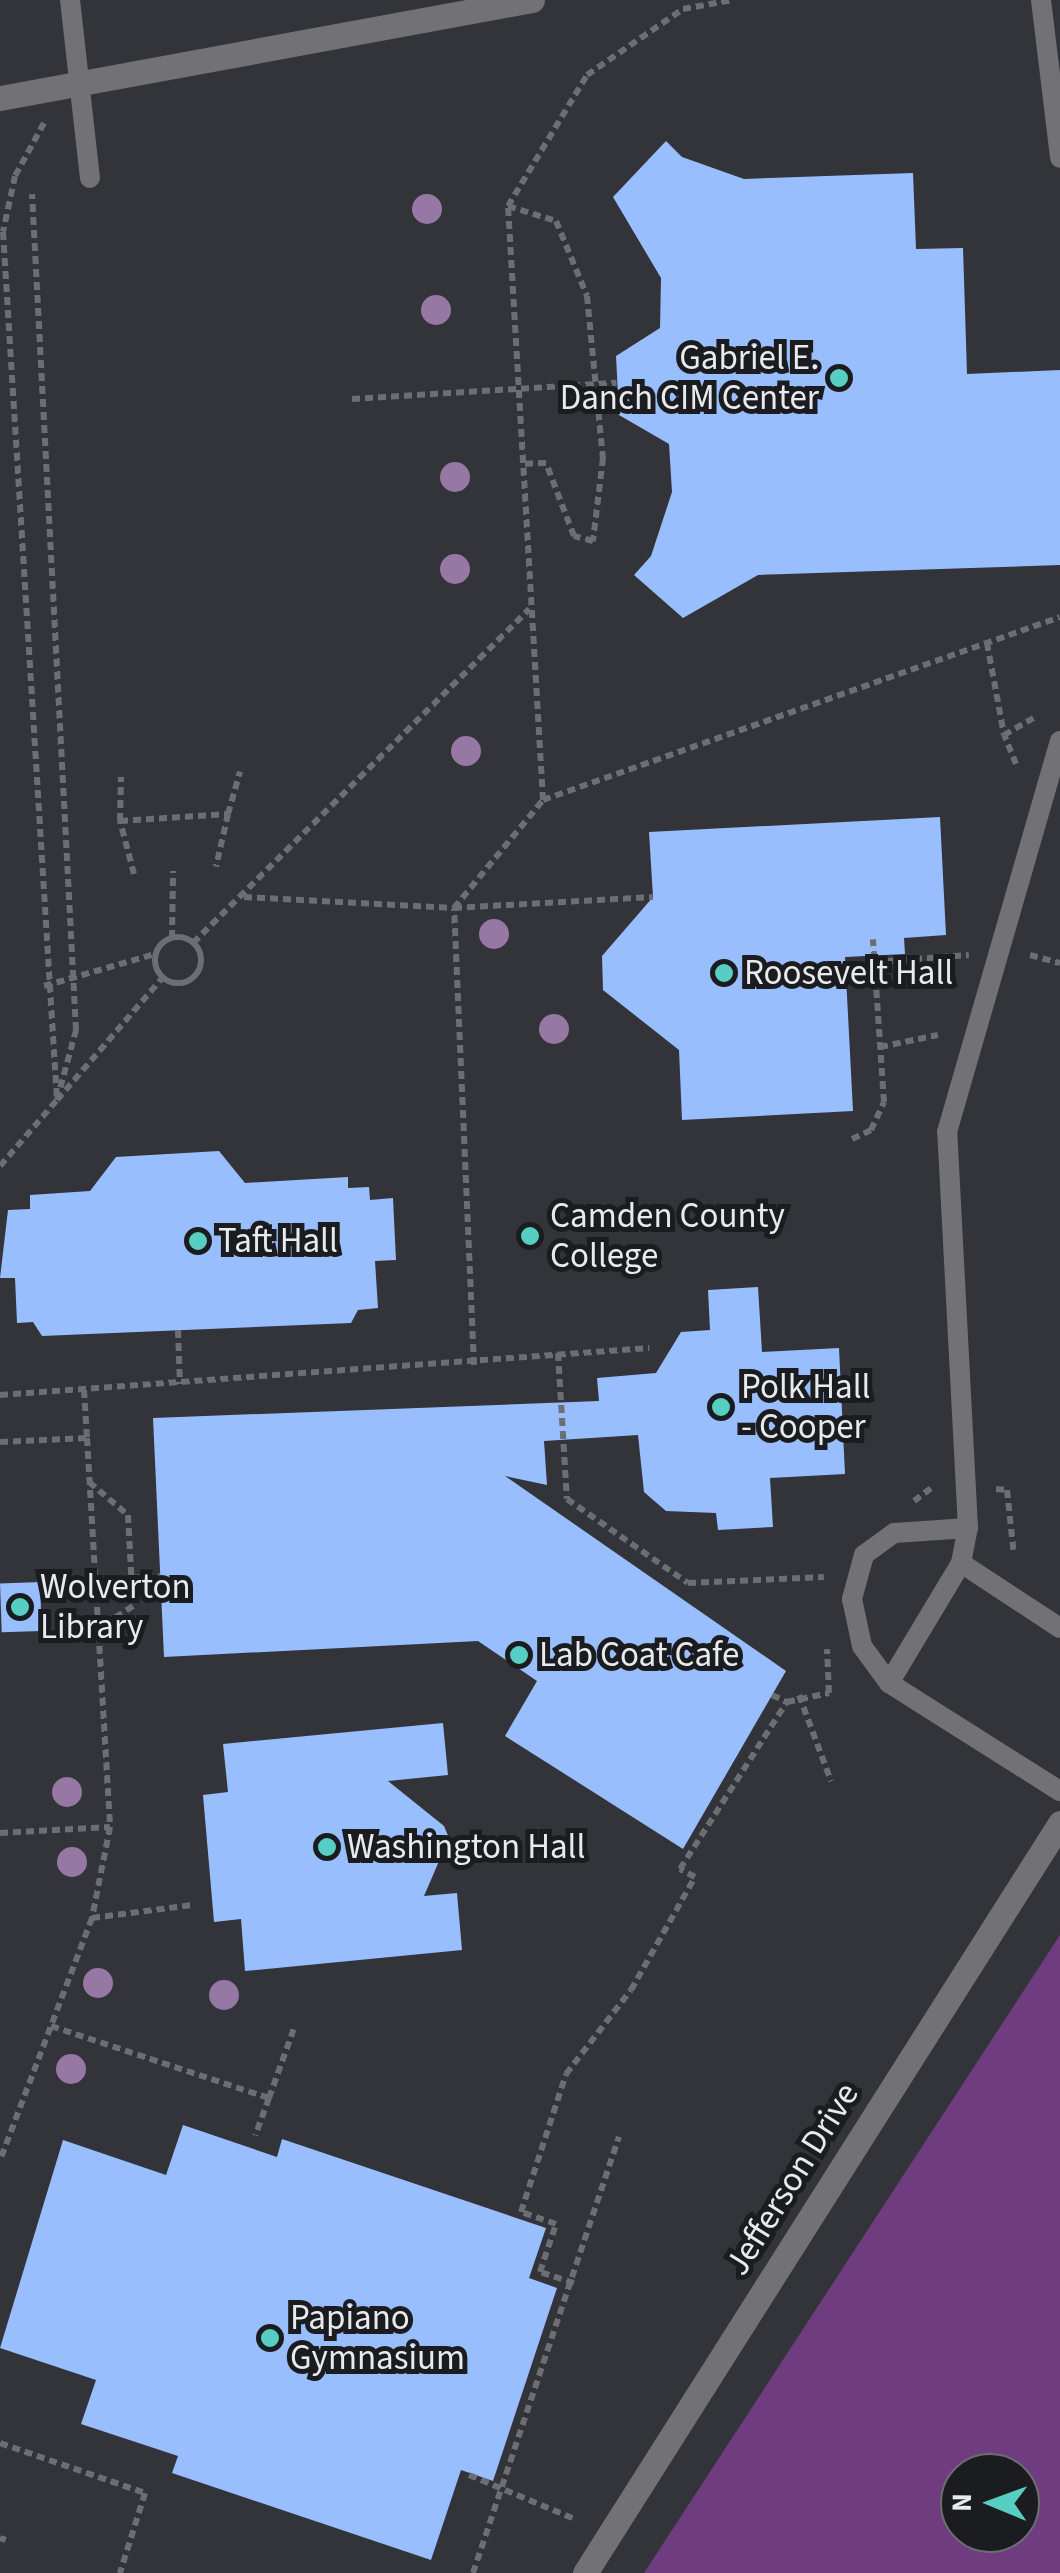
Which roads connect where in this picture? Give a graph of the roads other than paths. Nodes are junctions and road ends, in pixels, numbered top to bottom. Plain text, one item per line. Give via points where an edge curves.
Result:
1 (70, 0) edge
2 (532, 0) edge
3 (1041, 0) edge
4 (83, 83) junction
5 (0, 98) edge
6 (1060, 158) edge
7 (90, 178) dead end
8 (1060, 741) edge
9 (968, 1528) junction
10 (962, 1562) junction
11 (1060, 1628) edge
12 (889, 1684) junction
13 (1060, 1791) edge
14 (1060, 1822) edge
15 (586, 2573) edge

1 - 4 lane
2 - 4 street
3 - 6 lane
4 - 5 street
4 - 7 lane
8 - 9 lane via 947,1132
9 - 10 lane
9 - 12 lane via 894,1534 855,1573 855,1624
10 - 11 lane
10 - 12 lane
12 - 13 lane
14 - 15 street, Jefferson Drive

